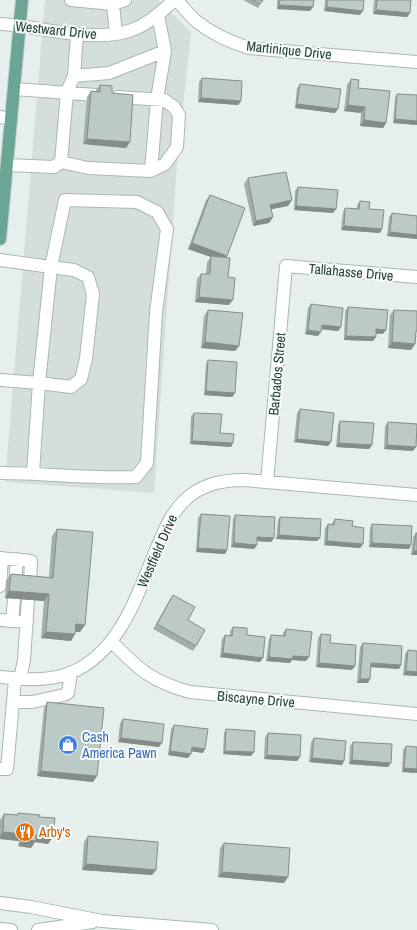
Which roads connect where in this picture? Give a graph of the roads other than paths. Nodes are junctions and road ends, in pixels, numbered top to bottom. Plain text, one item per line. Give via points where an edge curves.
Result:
1 (22, 0) edge
2 (71, 0) edge
3 (125, 0) edge
4 (176, 0) edge
5 (113, 4) junction
6 (158, 15) junction
7 (0, 24) edge
8 (20, 26) junction
9 (77, 34) junction
10 (116, 34) junction
11 (165, 51) junction
12 (417, 62) edge
13 (74, 76) junction
14 (14, 89) junction
15 (67, 92) junction
16 (157, 99) junction
17 (6, 118) edge
18 (5, 142) edge
19 (61, 162) junction
20 (7, 165) junction
21 (151, 171) junction
22 (3, 178) edge
23 (0, 239) edge
24 (0, 260) edge
25 (286, 266) joint
26 (51, 267) junction
27 (417, 277) edge
28 (0, 380) edge
29 (39, 383) junction
30 (0, 473) edge
31 (33, 473) junction
32 (267, 482) junction
33 (417, 495) edge
34 (1, 558) edge
35 (17, 559) junction
36 (15, 582) edge
37 (30, 583) edge
38 (0, 586) edge
39 (14, 599) edge
40 (28, 600) edge
41 (6, 621) edge
42 (27, 622) junction
43 (111, 641) junction
44 (71, 672) junction
45 (0, 677) edge
46 (17, 679) junction
47 (13, 702) junction
48 (417, 714) edge
49 (0, 769) edge
50 (0, 903) edge
51 (102, 926) edge
52 (0, 929) edge
53 (184, 929) edge
54 (11, 930) edge
55 (38, 930) edge
56 (212, 930) edge

1 - 8 main road
2 - 5 street
3 - 5 street
4 - 6 street, Westward Drive
4 - 12 street, Martinique Drive via 216,35 249,48
5 - 10 street
6 - 10 street, Westward Drive via 132,30
6 - 11 street
7 - 8 street, Westward Drive
8 - 9 street, Westward Drive
8 - 14 main road
9 - 10 street, Westward Drive
9 - 13 street
11 - 13 street via 109,74
11 - 16 street
13 - 15 street
14 - 15 street
14 - 17 main road
15 - 16 street
15 - 19 street
16 - 21 street
16 - 21 street via 164,100 174,107 179,115 177,147 165,164
17 - 18 main road
18 - 20 main road
19 - 20 street via 54,167
19 - 21 street via 88,168
20 - 22 main road
22 - 23 main road
24 - 26 street
25 - 27 street, Tallahasse Drive
25 - 32 street, Barbados Street
26 - 29 street
26 - 29 street via 74,270 88,277 93,294 86,359 81,379 70,386
26 - 31 street via 65,200 137,202 157,212 167,229 156,312 147,463 136,477 107,478
28 - 29 street
29 - 31 street
30 - 31 street
32 - 33 street, Westfield Drive
32 - 43 street, Westfield Drive via 228,480 215,483 186,499 165,527 136,599 124,624
34 - 35 street
34 - 38 street
35 - 36 street
35 - 37 street via 31,560
39 - 41 street
40 - 42 street
41 - 42 street
42 - 46 street via 24,660
43 - 44 street, Westfield Drive via 82,667
43 - 48 street, Biscayne Drive via 127,658 154,679 190,692
44 - 46 street, Westfield Drive via 41,679
44 - 47 street via 68,693 32,702
45 - 46 street, Westfield Drive
46 - 47 street
47 - 49 street via 6,769
50 - 51 street via 31,907
51 - 53 street
51 - 55 street
52 - 54 street
53 - 56 street

